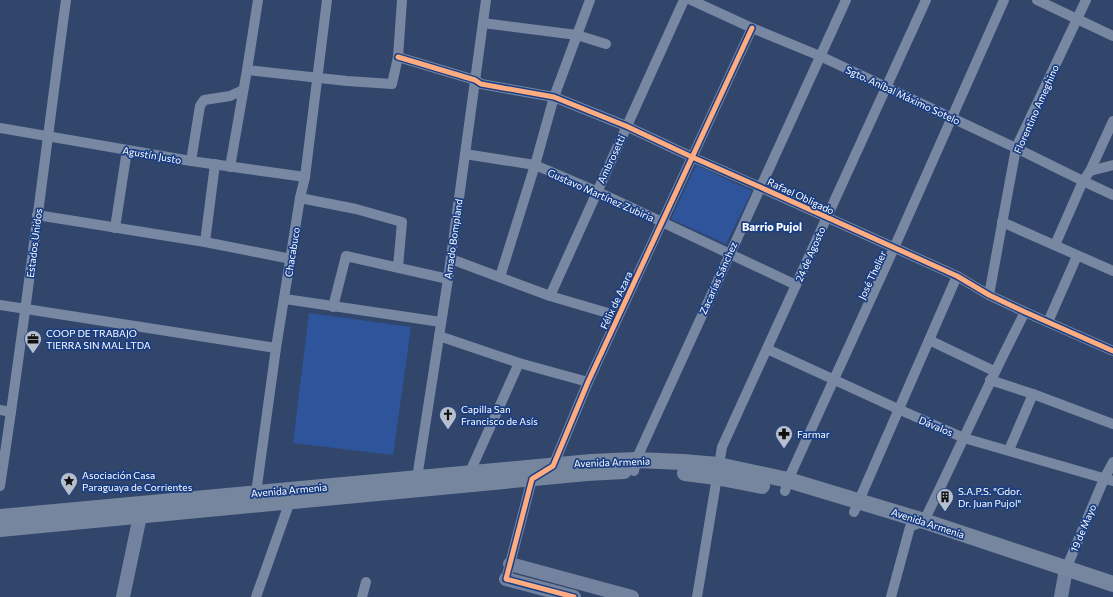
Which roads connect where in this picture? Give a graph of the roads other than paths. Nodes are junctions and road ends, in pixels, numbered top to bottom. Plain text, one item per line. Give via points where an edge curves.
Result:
1 (66, 0) edge
2 (258, 0) edge
3 (327, 0) edge
4 (402, 0) edge
5 (486, 0) edge
6 (590, 0) edge
7 (684, 0) edge
8 (691, 0) edge
9 (846, 0) edge
10 (926, 0) edge
11 (1004, 0) edge
12 (1037, 0) edge
13 (1086, 0) edge
14 (1077, 20) junction
15 (483, 23) junction
16 (752, 28) junction
17 (577, 35) junction
18 (1113, 36) edge
19 (606, 44) dead end
20 (820, 56) junction
21 (398, 57) junction
22 (247, 70) junction
23 (318, 77) junction
24 (475, 80) junction
25 (886, 87) junction
26 (243, 90) junction
27 (554, 97) junction
28 (952, 118) junction
29 (1113, 121) edge
30 (626, 126) junction
31 (0, 128) edge
32 (47, 136) junction
33 (1016, 148) junction
34 (127, 150) junction
35 (465, 154) junction
36 (692, 157) junction
37 (191, 161) junction
38 (215, 164) junction
39 (535, 165) junction
40 (1113, 165) edge
41 (230, 167) junction
42 (1090, 171) junction
43 (305, 177) junction
44 (1083, 181) junction
45 (760, 187) junction
46 (596, 192) junction
47 (1113, 195) edge
48 (300, 198) junction
49 (37, 216) junction
50 (826, 217) junction
51 (1002, 222) junction
52 (663, 223) junction
53 (115, 228) junction
54 (205, 242) junction
55 (1055, 245) junction
56 (894, 248) junction
57 (730, 253) junction
58 (1077, 256) junction
59 (291, 259) junction
60 (451, 259) junction
61 (398, 267) junction
62 (1113, 271) edge
63 (957, 276) junction
64 (500, 277) junction
65 (448, 279) junction
66 (796, 285) junction
67 (989, 295) junction
68 (550, 296) junction
69 (285, 299) junction
70 (0, 305) edge
71 (332, 307) junction
72 (25, 309) junction
73 (1025, 312) junction
74 (618, 316) junction
75 (441, 322) junction
76 (1048, 322) junction
77 (439, 336) junction
78 (929, 340) junction
79 (276, 348) junction
80 (767, 348) junction
81 (1113, 351) edge
82 (520, 363) junction
83 (992, 376) junction
84 (834, 379) junction
85 (588, 382) junction
86 (1033, 394) junction
87 (898, 409) junction
88 (0, 410) edge
89 (12, 412) junction
90 (1113, 424) edge
91 (964, 438) junction
92 (1009, 450) junction
93 (1113, 462) edge
94 (635, 465) junction
95 (553, 466) junction
96 (717, 471) junction
97 (470, 479) junction
98 (532, 479) junction
99 (1108, 480) edge
100 (418, 484) junction
101 (0, 486) edge
102 (786, 486) junction
103 (289, 496) junction
104 (257, 499) junction
105 (856, 507) junction
106 (139, 510) junction
107 (0, 517) edge
108 (917, 524) junction
109 (0, 529) edge
110 (510, 564) junction
111 (1065, 574) junction
112 (506, 579) joint
113 (366, 582) dead end
114 (1113, 584) edge
115 (1113, 594) edge
116 (123, 597) edge
117 (256, 597) edge
118 (362, 597) edge
119 (574, 597) edge
120 (632, 597) edge
121 (697, 597) edge
122 (891, 597) edge
123 (1061, 597) edge

1 - 32 street, Estados Unidos
2 - 22 street
3 - 23 street, Chacabuco
4 - 21 street
5 - 15 street, Amado Bompland
6 - 17 street
7 - 30 street, Ambrosetti
8 - 16 street, Sgto. Aníbal Máximo Sotelo
9 - 20 street, Zacarías Sánchez
10 - 25 street, 24 de Agosto
11 - 28 street, José Thelier
12 - 14 street
13 - 14 street, Florentino Ameghino
14 - 18 street
14 - 33 street, Florentino Ameghino
15 - 17 street
15 - 24 street, Amado Bompland
16 - 20 street, Sgto. Aníbal Máximo Sotelo
16 - 36 street, Félix de Azara
17 - 19 street
17 - 27 street
20 - 25 street, Sgto. Aníbal Máximo Sotelo
20 - 45 street, Zacarías Sánchez
21 - 23 street via 392,84
21 - 24 street
22 - 23 street
22 - 26 street
23 - 43 street, Chacabuco
24 - 27 street, Rafael Obligado via 481,84
24 - 35 street, Amado Bompland
25 - 28 street, Sgto. Aníbal Máximo Sotelo
25 - 50 street, 24 de Agosto
26 - 37 street via 230,96 204,100 200,106
26 - 41 street
27 - 30 street, Rafael Obligado
27 - 39 street
28 - 33 street, Sgto. Aníbal Máximo Sotelo
28 - 56 street, José Thelier
29 - 42 street
30 - 36 street, Rafael Obligado
30 - 46 street, Ambrosetti
31 - 32 street, Agustín Justo
32 - 34 street, Agustín Justo
32 - 49 street, Estados Unidos
33 - 44 street, Sgto. Aníbal Máximo Sotelo
33 - 51 street, Florentino Ameghino
34 - 37 street, Agustín Justo
34 - 53 street
35 - 39 street, Gustavo Martínez Zubiria
35 - 60 street, Amado Bompland
36 - 45 street, Rafael Obligado
36 - 52 street, Félix de Azara
37 - 38 street, Agustín Justo
38 - 41 street, Agustín Justo
38 - 54 street
39 - 46 street, Gustavo Martínez Zubiria
39 - 64 street
40 - 42 street
41 - 43 street, Agustín Justo
42 - 44 street
43 - 48 street, Chacabuco
44 - 47 street, Sgto. Aníbal Máximo Sotelo
44 - 55 street
45 - 50 street, Rafael Obligado
45 - 57 street, Zacarías Sánchez
46 - 52 street, Gustavo Martínez Zubiria
46 - 68 street, Ambrosetti
48 - 59 street, Chacabuco
48 - 61 street via 356,209 402,222
49 - 53 street
49 - 72 street, Estados Unidos
50 - 56 street, Rafael Obligado
50 - 66 street, 24 de Agosto
51 - 55 street
51 - 67 street, Florentino Ameghino
52 - 57 street, Gustavo Martínez Zubiria
52 - 74 street, Félix de Azara
53 - 54 street
54 - 59 street
55 - 58 street
56 - 63 street, Rafael Obligado
56 - 84 street, José Thelier
57 - 66 street, Gustavo Martínez Zubiria
57 - 94 street, Zacarías Sánchez
58 - 62 street
58 - 76 street
59 - 69 street, Chacabuco
60 - 64 street
60 - 65 street, Amado Bompland
61 - 65 street
61 - 71 street via 346,256
63 - 67 street, Rafael Obligado
63 - 78 street
64 - 68 street
65 - 75 street, Amado Bompland
66 - 80 street, 24 de Agosto
67 - 73 street, Rafael Obligado
68 - 74 street
69 - 71 street
69 - 79 street, Chacabuco
70 - 72 street
71 - 75 street
72 - 79 street
72 - 89 street, Estados Unidos
73 - 76 street, Rafael Obligado
73 - 83 street
74 - 85 street, Félix de Azara
75 - 77 street, Amado Bompland
76 - 81 street, Rafael Obligado
77 - 82 street
77 - 100 street, Amado Bompland
78 - 83 street
78 - 87 street
79 - 104 street, Chacabuco
80 - 84 street, Dávalos
80 - 96 street, 24 de Agosto via 722,447
82 - 85 street
82 - 97 street
83 - 86 street
83 - 91 street
84 - 87 street, Dávalos
84 - 102 street, José Thelier
85 - 95 street, Félix de Azara
86 - 90 street
86 - 92 street
87 - 91 street, Dávalos
87 - 105 street
88 - 89 street
89 - 101 street, Estados Unidos
91 - 92 street, Dávalos
91 - 108 street
92 - 99 street, Dávalos
93 - 99 street, 19 de Mayo
94 - 95 main road, Avenida Armenia via 591,462
94 - 96 main road, Avenida Armenia via 682,473
94 - 98 main road, Avenida Armenia
95 - 97 main road, Avenida Armenia
95 - 98 street
96 - 102 main road, Avenida Armenia
96 - 121 street, 24 de Agosto
97 - 98 main road, Avenida Armenia
97 - 100 main road, Avenida Armenia
98 - 110 street
99 - 111 street, 19 de Mayo
100 - 103 main road, Avenida Armenia
102 - 105 main road, Avenida Armenia
103 - 104 main road, Avenida Armenia
103 - 117 street
104 - 106 main road, Avenida Armenia
105 - 108 main road, Avenida Armenia
106 - 107 main road, Avenida Armenia
106 - 109 main road, Avenida Armenia
106 - 116 street
108 - 111 main road, Avenida Armenia
108 - 122 street
110 - 112 street
110 - 120 street
111 - 114 main road, Avenida Armenia
111 - 115 main road, Avenida Armenia
111 - 123 street, 19 de Mayo
112 - 119 street
113 - 118 street

